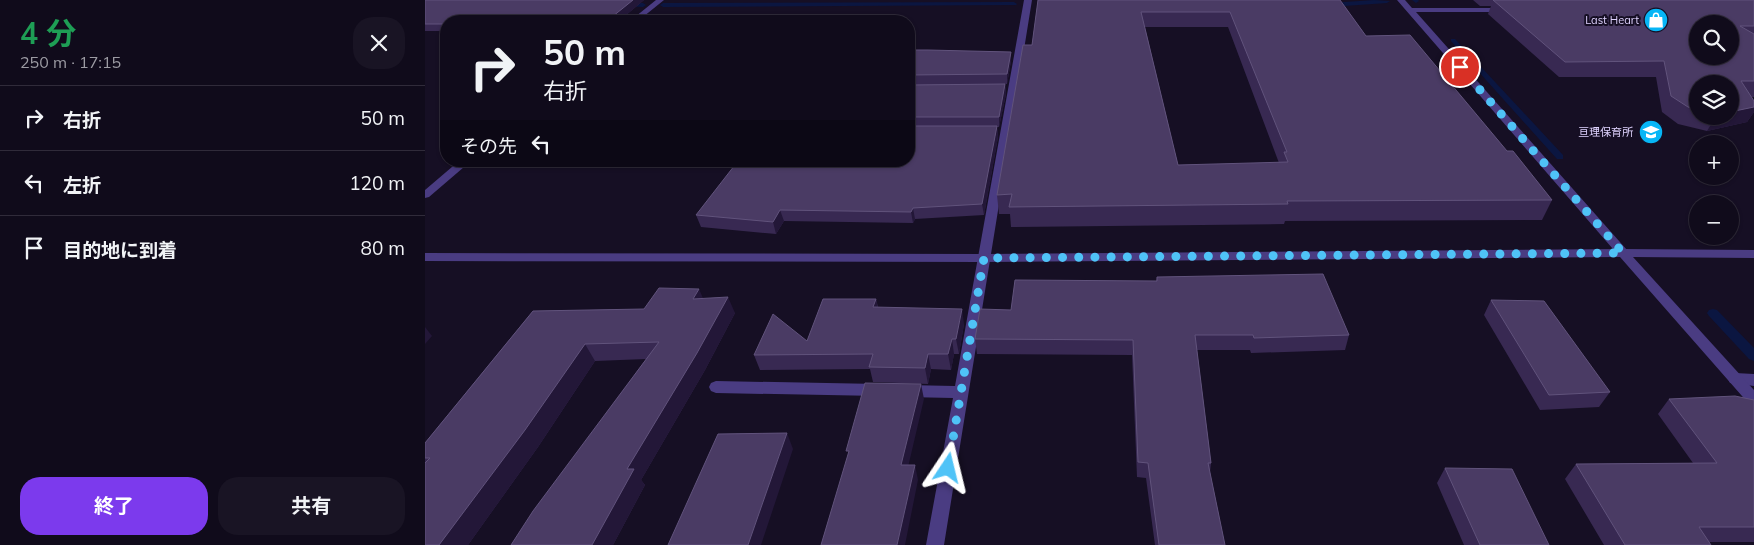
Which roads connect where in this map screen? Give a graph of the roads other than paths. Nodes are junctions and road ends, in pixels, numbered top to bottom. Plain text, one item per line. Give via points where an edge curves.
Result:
1 (660, 0) edge
2 (1028, 0) edge
3 (1401, 0) edge
4 (1409, 10) junction
5 (1515, 10) edge
6 (641, 15) edge
7 (459, 167) edge
8 (425, 195) edge
9 (1623, 253) junction
10 (1754, 254) edge
11 (425, 257) edge
12 (984, 258) junction
13 (1735, 379) junction
14 (1754, 380) edge
15 (716, 387) dead end
16 (961, 392) junction
17 (1754, 400) edge
18 (935, 545) edge

1 - 6 street
2 - 12 street via 1000,132
3 - 4 street
4 - 5 street
4 - 9 street
7 - 8 street
9 - 10 street
9 - 12 street
9 - 13 street
11 - 12 street
12 - 16 street
13 - 14 street
13 - 17 street
15 - 16 street
16 - 18 street

